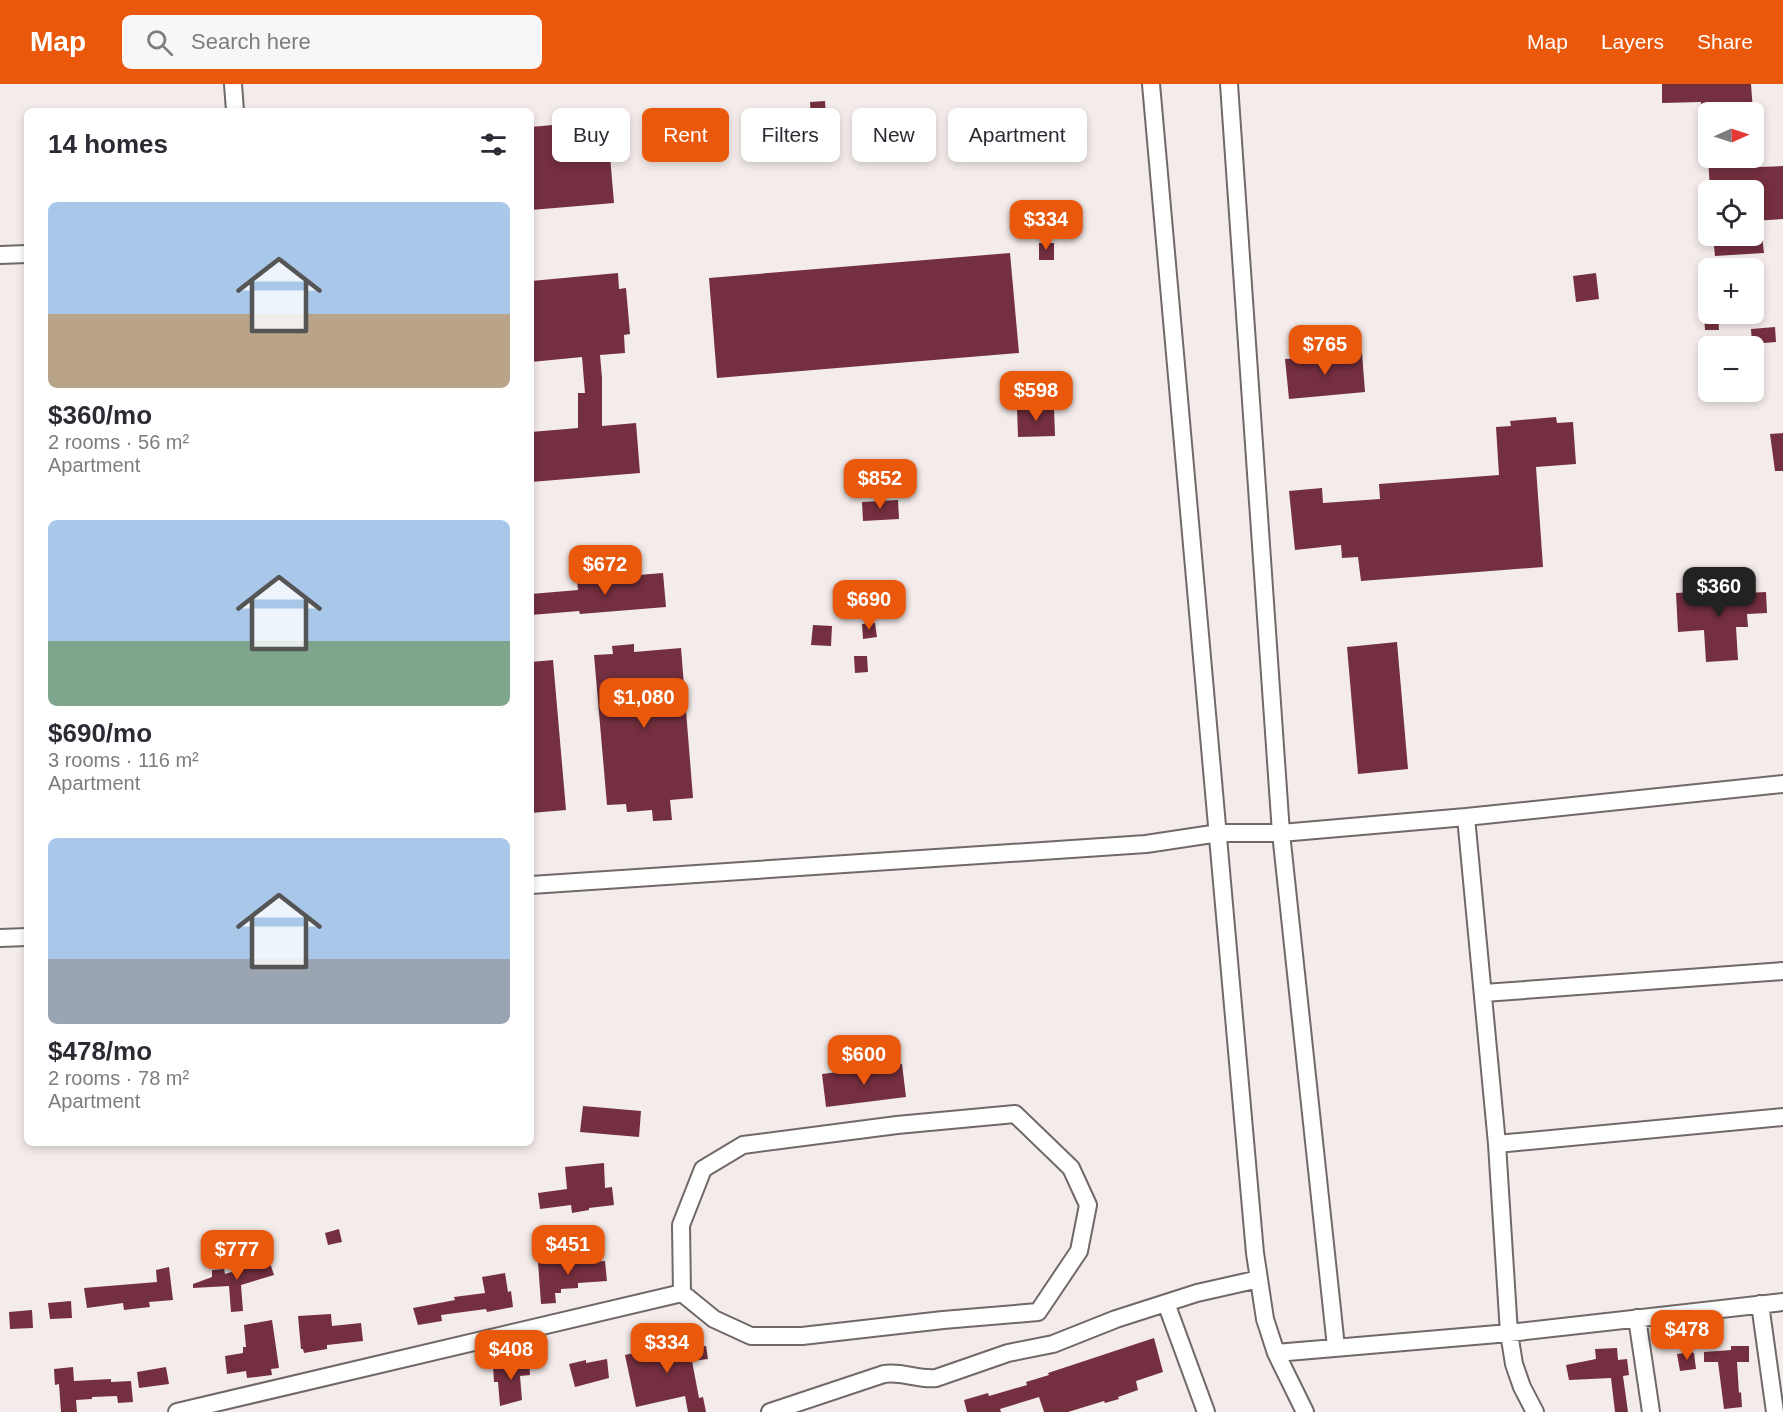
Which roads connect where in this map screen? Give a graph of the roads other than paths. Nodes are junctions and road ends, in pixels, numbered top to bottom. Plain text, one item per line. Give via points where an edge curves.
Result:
1 (233, 84) edge
2 (1151, 84) edge
3 (1229, 84) edge
4 (235, 108) edge
5 (24, 254) edge
6 (0, 255) edge
7 (1783, 784) edge
8 (1466, 817) junction
9 (1219, 833) junction
10 (1281, 833) junction
11 (534, 885) edge
12 (24, 937) edge
13 (0, 938) edge
14 (1783, 971) edge
15 (1484, 993) junction
16 (1783, 1117) edge
17 (1497, 1144) junction
18 (1259, 1279) junction
19 (682, 1293) junction
20 (1783, 1302) edge
21 (1166, 1303) junction
22 (1760, 1304) junction
23 (1637, 1318) junction
24 (1509, 1333) junction
25 (1336, 1347) junction
26 (1276, 1353) junction
27 (177, 1412) edge
28 (770, 1412) edge
29 (1206, 1412) edge
30 (1305, 1412) edge
31 (1535, 1412) edge
32 (1651, 1412) edge
33 (1775, 1412) edge

1 - 4 street
2 - 9 street
3 - 10 street
5 - 6 street
7 - 8 street
8 - 10 street
8 - 15 street
9 - 10 street
9 - 11 street via 1134,844
9 - 18 street
10 - 25 street
12 - 13 street
14 - 15 street
15 - 17 street
16 - 17 street
17 - 24 street
18 - 21 street
18 - 26 street via 1265,1319
19 - 19 street via 681,1225 703,1169 743,1145 1015,1114 1071,1168 1088,1205 1079,1251 1038,1312 802,1336 751,1336 714,1318
19 - 27 street
20 - 22 street
21 - 28 street via 1053,1344 1008,1353 936,1378 893,1372
21 - 29 street
22 - 23 street
22 - 33 street
23 - 24 street
23 - 32 street
24 - 25 street
24 - 31 street via 1514,1364
25 - 26 street
26 - 30 street

